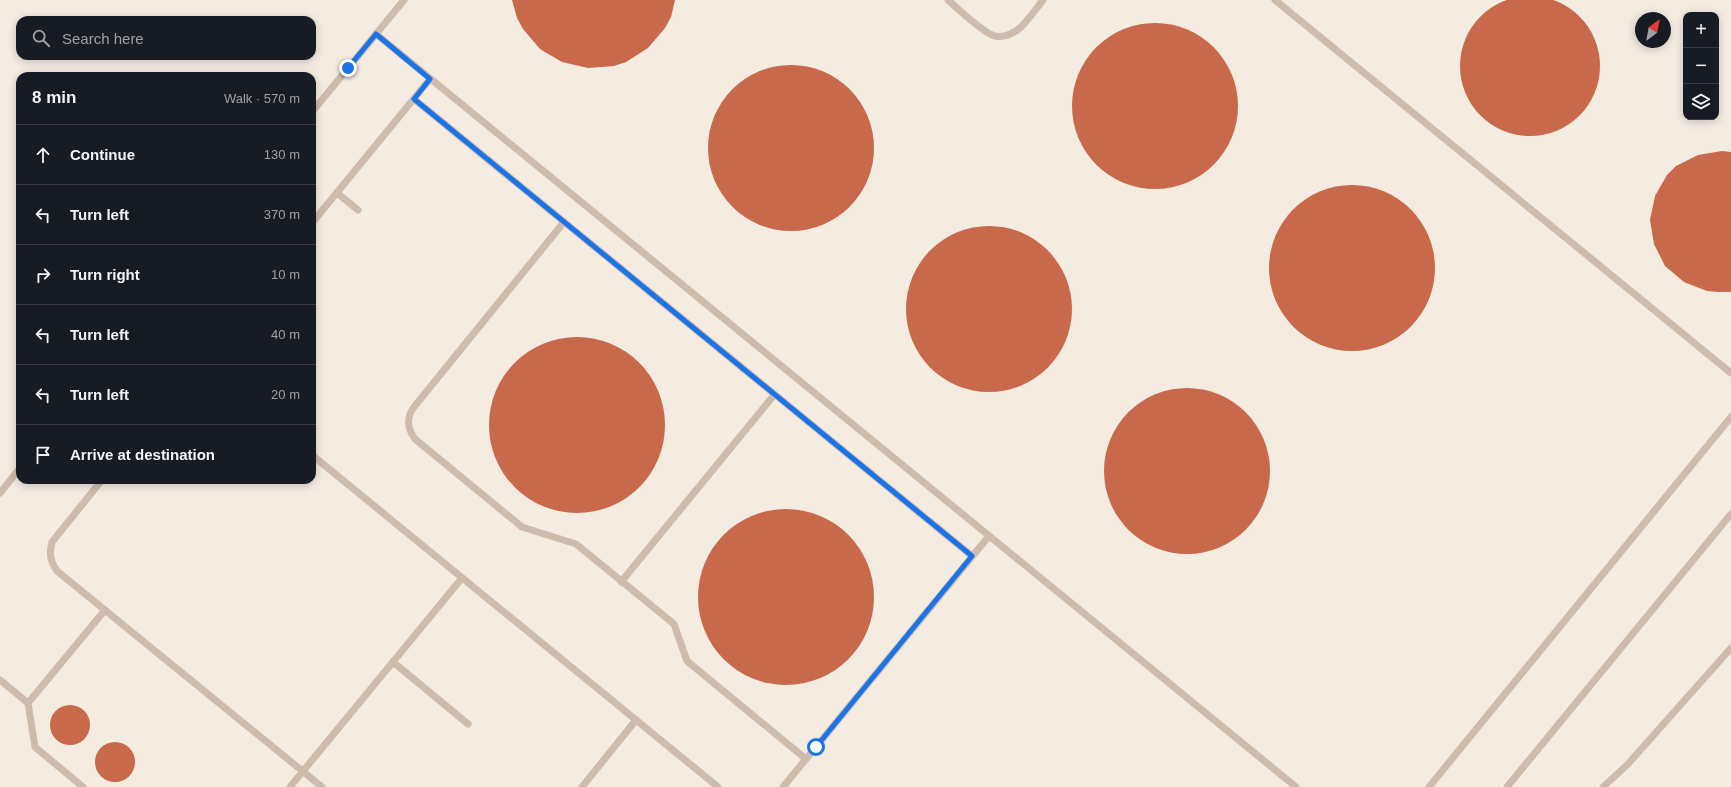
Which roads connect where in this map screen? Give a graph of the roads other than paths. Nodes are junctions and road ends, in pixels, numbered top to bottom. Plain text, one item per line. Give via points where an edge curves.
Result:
1 (404, 0) edge
2 (948, 0) edge
3 (1043, 0) edge
4 (1275, 0) edge
5 (376, 34) junction
6 (430, 79) junction
7 (414, 99) junction
8 (316, 107) edge
9 (337, 193) junction
10 (358, 210) dead end
11 (316, 218) edge
12 (564, 222) junction
13 (1731, 373) edge
14 (774, 395) junction
15 (1731, 417) edge
16 (316, 458) edge
17 (16, 473) edge
18 (99, 484) edge
19 (0, 493) edge
20 (1731, 514) edge
21 (989, 536) junction
22 (972, 556) junction
23 (462, 578) junction
24 (621, 582) junction
25 (105, 610) junction
26 (1731, 648) edge
27 (393, 662) junction
28 (0, 680) edge
29 (28, 703) junction
30 (636, 720) junction
31 (468, 724) dead end
32 (806, 759) junction
33 (303, 772) junction
34 (83, 787) edge
35 (290, 787) edge
36 (322, 787) edge
37 (582, 787) edge
38 (718, 787) edge
39 (783, 787) edge
40 (1296, 787) edge
41 (1429, 787) edge
42 (1507, 787) edge
43 (1603, 787) edge

1 - 5 lane
2 - 3 lane via 985,31 995,36 1005,36 1022,26
4 - 13 lane
5 - 6 lane
5 - 8 lane
6 - 7 lane
6 - 21 lane
7 - 9 lane
7 - 12 lane
9 - 10 lane
9 - 11 lane
12 - 14 lane
12 - 24 lane via 414,407 408,417 409,429 415,439 522,527 576,544
14 - 22 lane
14 - 24 lane
15 - 41 lane
16 - 23 lane
17 - 19 lane
18 - 25 lane via 55,537 50,554 57,570
20 - 42 lane
21 - 22 lane
21 - 40 lane
22 - 32 lane
23 - 27 lane
23 - 30 lane
24 - 32 lane via 674,624 687,661
25 - 29 lane
25 - 33 lane
26 - 43 lane via 1627,765
27 - 31 lane
27 - 33 lane
28 - 29 lane
29 - 34 lane via 35,747
30 - 37 lane
30 - 38 lane
32 - 39 lane
33 - 35 lane
33 - 36 lane

